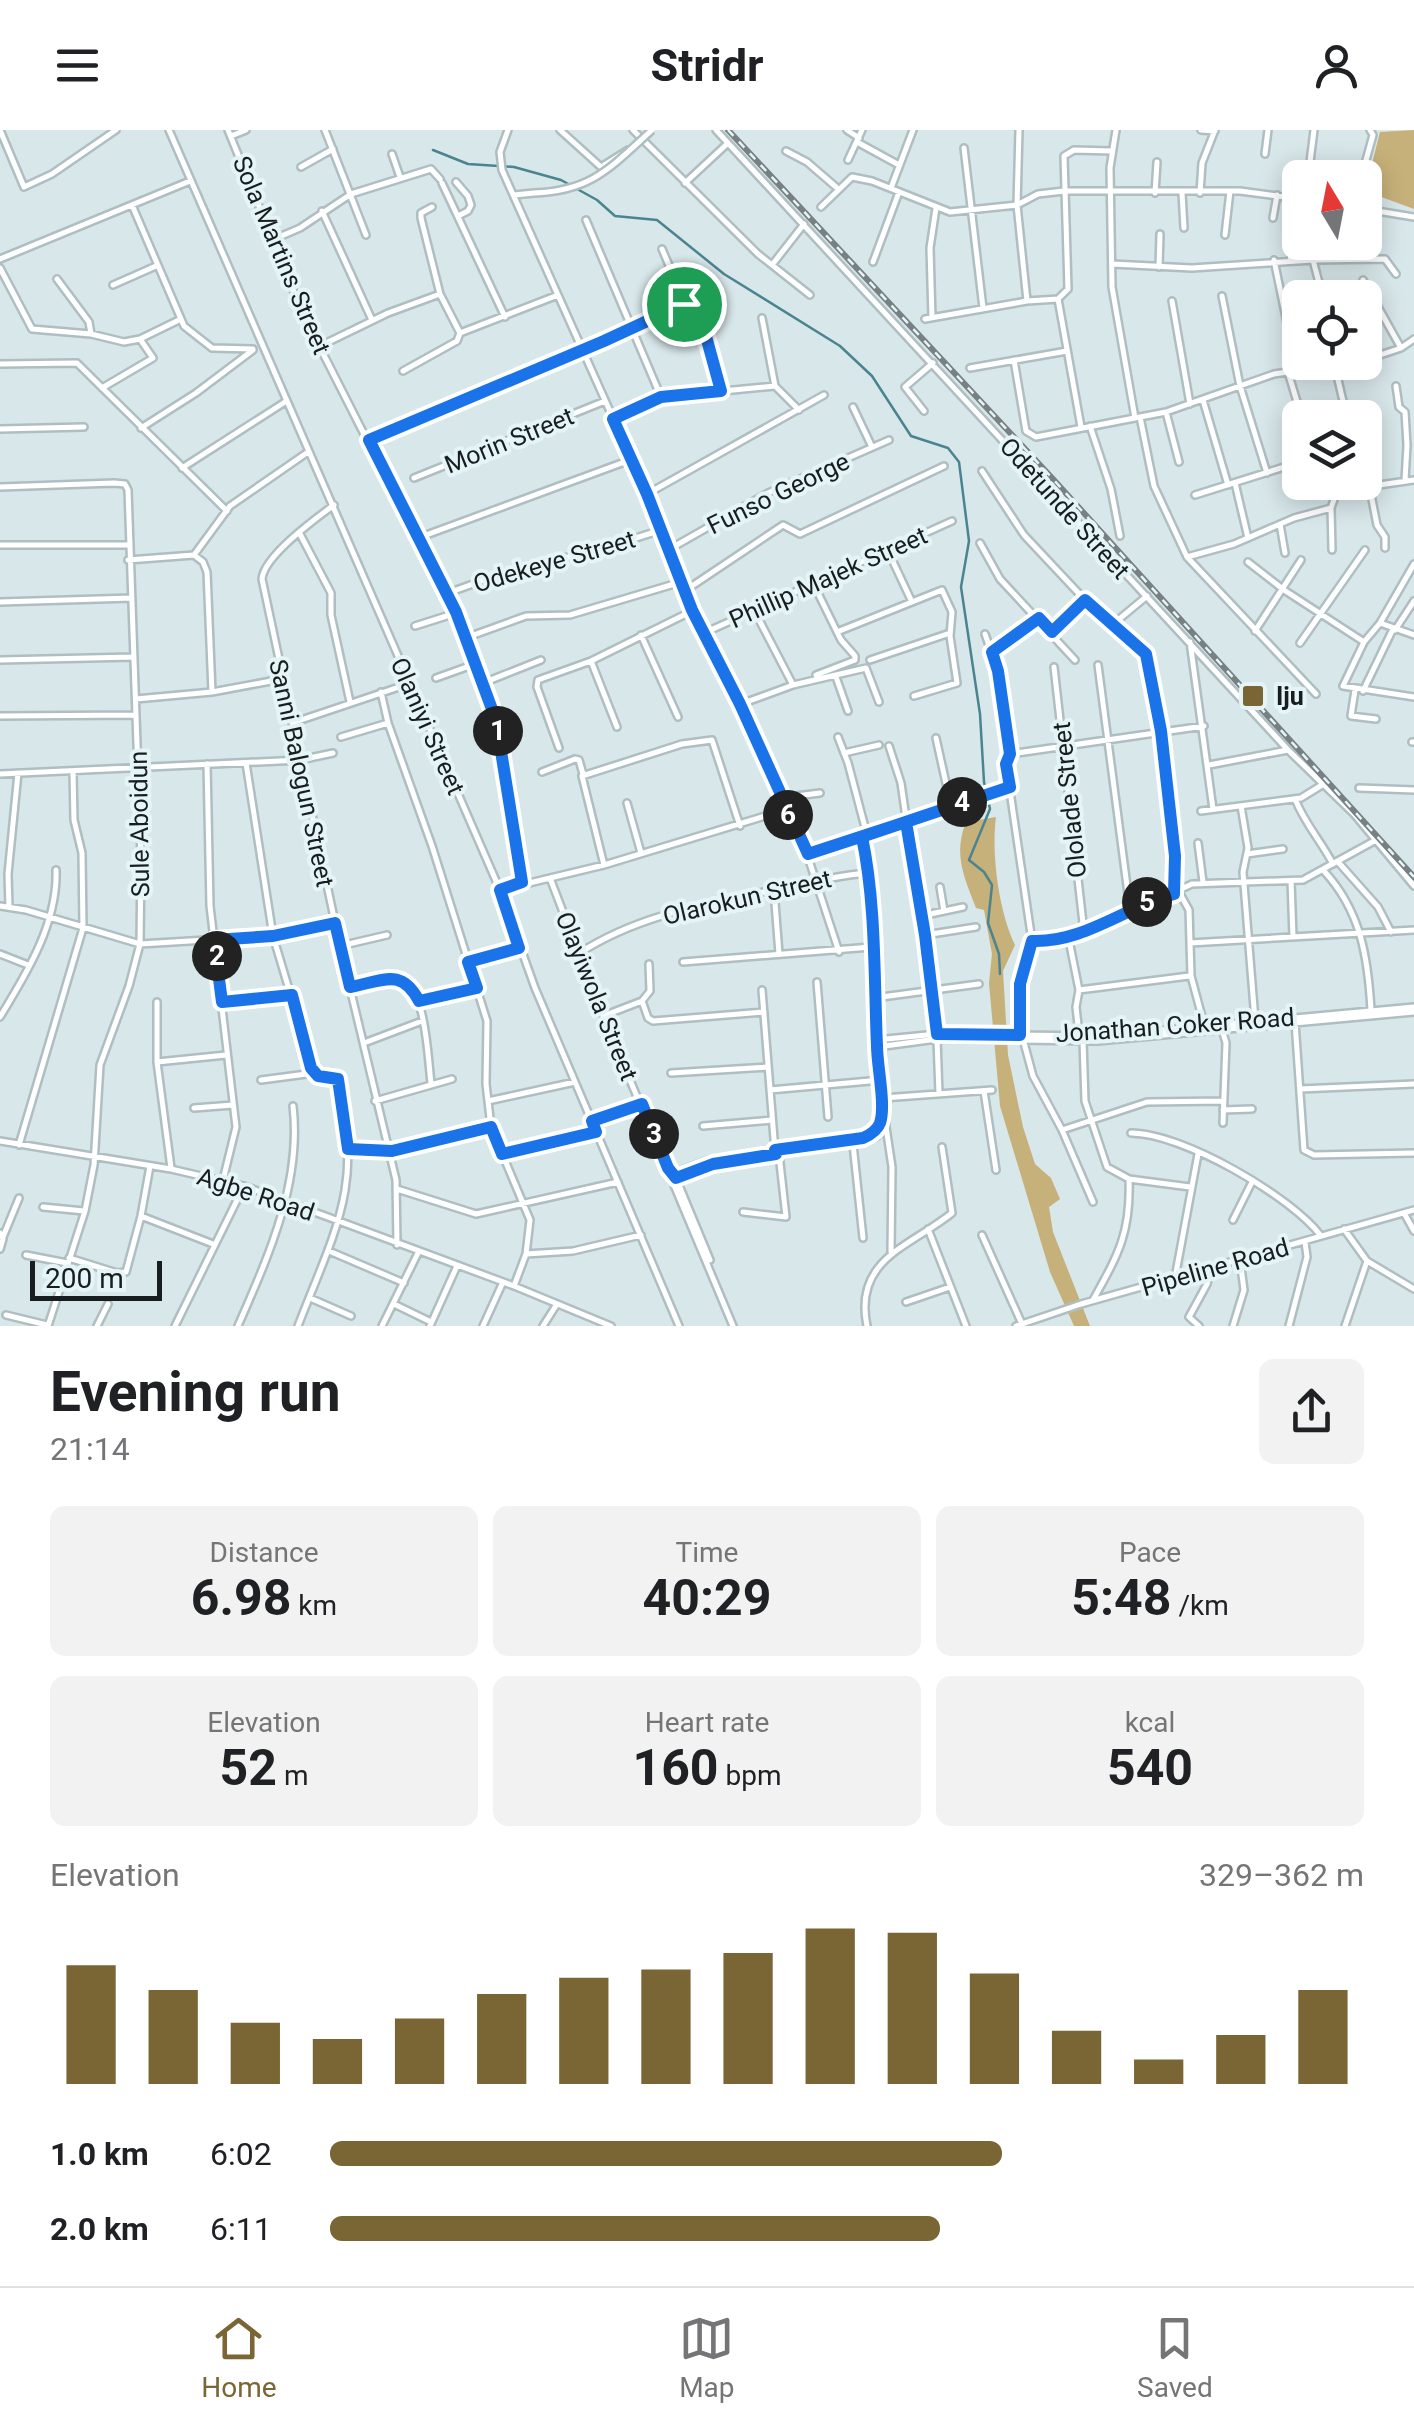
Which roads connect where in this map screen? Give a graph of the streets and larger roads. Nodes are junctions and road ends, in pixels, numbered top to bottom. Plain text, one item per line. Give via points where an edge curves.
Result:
1 (0, 130) edge
2 (116, 130) edge
3 (168, 130) edge
4 (246, 130) edge
5 (325, 130) edge
6 (508, 130) edge
7 (560, 130) edge
8 (633, 130) edge
9 (653, 130) edge
10 (716, 130) edge
11 (847, 130) edge
12 (862, 130) edge
13 (913, 130) edge
14 (1019, 130) edge
15 (1116, 130) edge
16 (1200, 130) edge
17 (1268, 130) edge
18 (1314, 130) edge
19 (1370, 130) edge
20 (1215, 131) edge
21 (230, 133) edge
22 (642, 140) junction
23 (858, 140) junction
24 (728, 142) junction
25 (964, 148) dead end
26 (333, 149) junction
27 (1112, 150) junction
28 (786, 151) dead end
29 (392, 154) dead end
30 (1265, 154) dead end
31 (848, 160) dead end
32 (1310, 160) edge
33 (1366, 160) edge
34 (1157, 162) dead end
35 (899, 164) junction
36 (300, 167) dead end
37 (400, 177) junction
38 (190, 181) junction
39 (456, 182) dead end
40 (686, 183) junction
41 (837, 188) junction
42 (892, 188) junction
43 (1110, 190) junction
44 (1064, 191) junction
45 (1230, 191) junction
46 (899, 192) junction
47 (1155, 193) junction
48 (1182, 193) junction
49 (1200, 193) junction
50 (351, 194) junction
51 (514, 195) junction
52 (1277, 195) junction
53 (1282, 196) edge
54 (132, 204) junction
55 (1017, 205) junction
56 (821, 207) dead end
57 (432, 208) dead end
58 (936, 208) junction
59 (322, 211) junction
60 (971, 211) junction
61 (1382, 212) edge
62 (458, 216) junction
63 (1274, 218) dead end
64 (1414, 218) edge
65 (586, 220) dead end
66 (804, 224) junction
67 (1184, 228) dead end
68 (1160, 234) dead end
69 (366, 235) dead end
70 (1225, 235) dead end
71 (272, 240) junction
72 (662, 250) dead end
73 (0, 259) edge
74 (1382, 259) edge
75 (1274, 260) junction
76 (1282, 260) edge
77 (1313, 260) edge
78 (873, 262) dead end
79 (1112, 264) junction
80 (157, 265) junction
81 (772, 265) junction
82 (1160, 267) junction
83 (0, 268) edge
84 (1396, 274) dead end
85 (57, 279) dead end
86 (1318, 280) edge
87 (113, 285) dead end
88 (440, 294) junction
89 (558, 295) junction
90 (810, 295) dead end
91 (1222, 296) dead end
92 (1282, 297) edge
93 (1058, 299) junction
94 (1027, 301) junction
95 (1172, 301) dead end
96 (684, 304) junction
97 (983, 308) junction
98 (1382, 315) edge
99 (504, 317) junction
100 (762, 318) dead end
101 (180, 319) junction
102 (372, 320) junction
103 (633, 327) junction
104 (91, 334) junction
105 (460, 334) junction
106 (140, 339) junction
107 (1414, 339) edge
108 (262, 346) junction
109 (320, 346) junction
110 (1401, 348) junction
111 (253, 349) junction
112 (583, 350) junction
113 (1068, 351) junction
114 (1382, 354) edge
115 (1014, 360) junction
116 (0, 364) edge
117 (932, 364) junction
118 (970, 368) dead end
119 (402, 371) dead end
120 (1282, 374) edge
121 (774, 386) junction
122 (1240, 386) junction
123 (1396, 386) dead end
124 (102, 388) junction
125 (721, 391) junction
126 (824, 395) dead end
127 (661, 397) junction
128 (1204, 400) junction
129 (604, 401) junction
130 (285, 402) junction
131 (1190, 404) junction
132 (853, 407) dead end
133 (799, 410) junction
134 (1414, 410) edge
135 (924, 411) dead end
136 (1166, 412) junction
137 (1405, 412) junction
138 (1138, 418) junction
139 (613, 419) junction
140 (1090, 426) junction
141 (84, 427) dead end
142 (141, 428) junction
143 (1081, 428) junction
144 (0, 429) edge
145 (369, 440) junction
146 (889, 440) dead end
147 (872, 448) junction
148 (308, 452) junction
149 (630, 460) junction
150 (1179, 462) dead end
151 (944, 466) dead end
152 (182, 468) junction
153 (1282, 468) edge
154 (982, 472) dead end
155 (1267, 473) junction
156 (414, 478) dead end
157 (1404, 480) junction
158 (1414, 480) edge
159 (1231, 484) junction
160 (1382, 484) edge
161 (0, 487) edge
162 (647, 494) junction
163 (1195, 495) dead end
164 (1334, 500) edge
165 (1373, 500) edge
166 (334, 505) junction
167 (1331, 508) junction
168 (227, 511) junction
169 (952, 521) dead end
170 (1280, 524) junction
171 (661, 530) junction
172 (300, 533) junction
173 (1120, 536) dead end
174 (418, 538) junction
175 (1248, 538) junction
176 (980, 543) dead end
177 (128, 544) junction
178 (0, 545) edge
179 (1385, 548) dead end
180 (668, 550) junction
181 (1332, 550) dead end
182 (1365, 550) dead end
183 (888, 551) junction
184 (1285, 553) dead end
185 (194, 554) junction
186 (1187, 557) junction
187 (128, 560) junction
188 (1301, 560) dead end
189 (1248, 562) dead end
190 (1414, 564) edge
191 (681, 582) junction
192 (813, 582) junction
193 (1284, 590) junction
194 (685, 591) junction
195 (447, 594) junction
196 (1147, 596) junction
197 (132, 598) junction
198 (911, 600) junction
199 (1085, 600) junction
200 (1414, 601) edge
201 (0, 602) edge
202 (692, 610) junction
203 (754, 610) junction
204 (456, 612) junction
205 (1322, 613) junction
206 (1039, 618) junction
207 (1380, 623) junction
208 (415, 626) dead end
209 (1112, 626) junction
210 (1394, 629) junction
211 (1254, 631) junction
212 (838, 632) junction
213 (950, 632) junction
214 (1052, 632) junction
215 (704, 633) junction
216 (985, 634) dead end
217 (642, 635) junction
218 (1414, 635) edge
219 (467, 638) junction
220 (1190, 642) junction
221 (1364, 642) junction
222 (1300, 643) dead end
223 (992, 652) junction
224 (134, 657) junction
225 (0, 660) edge
226 (541, 660) dead end
227 (870, 660) dead end
228 (1075, 660) dead end
229 (591, 661) junction
230 (476, 664) junction
231 (1098, 664) dead end
232 (1054, 667) dead end
233 (816, 675) dead end
234 (836, 676) junction
235 (436, 678) dead end
236 (282, 679) junction
237 (408, 684) junction
238 (483, 684) junction
239 (793, 685) junction
240 (1355, 690) junction
241 (1363, 691) junction
242 (212, 692) junction
243 (381, 692) junction
244 (1316, 694) dead end
245 (914, 696) dead end
246 (1414, 697) edge
247 (136, 699) junction
248 (350, 702) junction
249 (879, 702) dead end
250 (740, 704) junction
251 (848, 711) dead end
252 (136, 715) junction
253 (0, 716) edge
254 (678, 717) dead end
255 (1376, 719) dead end
256 (292, 722) junction
257 (388, 724) junction
258 (1204, 726) junction
259 (617, 727) dead end
260 (1161, 731) junction
261 (341, 737) dead end
262 (838, 737) dead end
263 (936, 738) dead end
264 (1109, 740) junction
265 (879, 746) dead end
266 (889, 746) dead end
267 (559, 748) dead end
268 (1063, 748) junction
269 (1288, 750) junction
270 (333, 753) dead end
271 (844, 754) junction
272 (1010, 754) junction
273 (300, 760) junction
274 (246, 763) junction
275 (207, 764) junction
276 (1209, 766) junction
277 (138, 768) junction
278 (73, 772) junction
279 (542, 772) dead end
280 (18, 773) junction
281 (0, 774) edge
282 (584, 774) junction
283 (1322, 785) junction
284 (1010, 787) junction
285 (1358, 788) dead end
286 (1414, 790) edge
287 (820, 793) dead end
288 (780, 798) junction
289 (1295, 799) junction
290 (628, 803) dead end
291 (951, 806) junction
292 (1241, 806) junction
293 (1213, 809) junction
294 (786, 810) junction
295 (1202, 811) dead end
296 (906, 822) junction
297 (740, 826) junction
298 (864, 836) junction
299 (1376, 840) junction
300 (1198, 842) dead end
301 (1282, 850) dead end
302 (641, 853) junction
303 (808, 854) junction
304 (1246, 854) junction
305 (1336, 864) junction
306 (604, 865) junction
307 (56, 870) dead end
308 (1324, 870) junction
309 (866, 873) junction
310 (550, 878) junction
311 (816, 878) junction
312 (1244, 881) junction
313 (522, 882) junction
314 (1203, 882) junction
315 (1291, 882) junction
316 (940, 886) dead end
317 (1414, 886) edge
318 (500, 890) junction
319 (774, 890) junction
320 (1176, 893) junction
321 (0, 906) edge
322 (9, 906) junction
323 (963, 907) dead end
324 (1130, 910) junction
325 (944, 911) junction
326 (50, 916) junction
327 (921, 916) junction
328 (335, 923) junction
329 (976, 927) dead end
330 (83, 928) junction
331 (1414, 930) edge
332 (1084, 932) junction
333 (1391, 932) junction
334 (1362, 934) junction
335 (387, 935) dead end
336 (925, 935) junction
337 (273, 936) junction
338 (1068, 936) junction
339 (1293, 937) junction
340 (1248, 939) junction
341 (214, 940) junction
342 (1032, 941) junction
343 (1190, 942) junction
344 (140, 944) junction
345 (340, 946) junction
346 (871, 947) junction
347 (519, 948) junction
348 (839, 952) junction
349 (0, 954) edge
350 (578, 954) junction
351 (778, 954) junction
352 (468, 962) junction
353 (684, 962) dead end
354 (28, 964) junction
355 (649, 964) dead end
356 (1190, 976) junction
357 (817, 982) dead end
358 (979, 984) dead end
359 (350, 987) junction
360 (477, 988) junction
361 (762, 990) dead end
362 (1079, 990) junction
363 (931, 991) junction
364 (292, 995) junction
365 (874, 998) junction
366 (419, 1001) junction
367 (642, 1001) junction
368 (158, 1002) dead end
369 (222, 1002) junction
370 (1371, 1010) junction
371 (1414, 1010) edge
372 (764, 1012) junction
373 (603, 1016) junction
374 (0, 1017) edge
375 (1255, 1020) junction
376 (423, 1021) junction
377 (1294, 1022) junction
378 (1204, 1024) junction
379 (1222, 1029) junction
380 (1079, 1034) junction
381 (937, 1036) junction
382 (1021, 1037) junction
383 (1083, 1042) junction
384 (364, 1043) junction
385 (879, 1043) junction
386 (226, 1055) junction
387 (156, 1062) junction
388 (768, 1067) junction
389 (314, 1074) junction
390 (671, 1074) dead end
391 (452, 1078) dead end
392 (261, 1080) dead end
393 (882, 1080) junction
394 (574, 1082) junction
395 (431, 1083) junction
396 (825, 1084) junction
397 (1414, 1084) edge
398 (1300, 1089) junction
399 (770, 1090) junction
400 (992, 1090) dead end
401 (984, 1091) junction
402 (939, 1094) junction
403 (883, 1098) junction
404 (488, 1100) junction
405 (376, 1101) junction
406 (1223, 1101) junction
407 (642, 1104) junction
408 (233, 1105) junction
409 (292, 1106) dead end
410 (194, 1108) dead end
411 (1252, 1109) dead end
412 (1223, 1110) junction
413 (828, 1117) dead end
414 (772, 1120) junction
415 (592, 1121) junction
416 (1092, 1121) junction
417 (1223, 1122) dead end
418 (883, 1124) junction
419 (703, 1126) dead end
420 (491, 1127) junction
421 (1062, 1130) junction
422 (596, 1132) junction
423 (1131, 1134) dead end
424 (0, 1142) edge
425 (853, 1144) junction
426 (19, 1145) junction
427 (942, 1148) dead end
428 (348, 1149) junction
429 (388, 1151) junction
430 (777, 1153) junction
431 (1414, 1153) edge
432 (502, 1154) junction
433 (1198, 1154) junction
434 (95, 1158) junction
435 (150, 1166) junction
436 (171, 1169) junction
437 (996, 1170) dead end
438 (672, 1175) junction
439 (1129, 1179) junction
440 (223, 1180) junction
441 (618, 1182) junction
442 (1252, 1182) junction
443 (244, 1186) junction
444 (1190, 1187) junction
445 (397, 1189) junction
446 (19, 1198) dead end
447 (286, 1200) junction
448 (525, 1202) junction
449 (1093, 1202) dead end
450 (43, 1207) dead end
451 (1414, 1210) edge
452 (84, 1211) junction
453 (744, 1212) dead end
454 (1404, 1213) junction
455 (141, 1216) junction
456 (1233, 1220) dead end
457 (338, 1222) junction
458 (928, 1229) junction
459 (1344, 1229) junction
460 (1414, 1231) edge
461 (1, 1235) edge
462 (640, 1235) junction
463 (982, 1235) dead end
464 (1321, 1236) junction
465 (863, 1238) dead end
466 (1305, 1242) junction
467 (214, 1244) junction
468 (397, 1245) junction
469 (0, 1249) edge
470 (329, 1251) junction
471 (418, 1252) junction
472 (891, 1252) junction
473 (526, 1254) junction
474 (26, 1255) dead end
475 (1240, 1260) junction
476 (1366, 1260) junction
477 (68, 1261) junction
478 (457, 1266) junction
479 (1211, 1268) junction
480 (1175, 1278) junction
481 (503, 1282) junction
482 (404, 1283) junction
483 (514, 1286) junction
484 (950, 1287) junction
485 (1414, 1289) edge
486 (310, 1298) junction
487 (1093, 1300) junction
488 (906, 1302) dead end
489 (108, 1304) dead end
490 (394, 1304) junction
491 (557, 1304) junction
492 (6, 1315) dead end
493 (350, 1316) dead end
494 (592, 1323) edge
495 (431, 1324) edge
496 (1024, 1324) edge
497 (47, 1326) edge
498 (97, 1326) edge
499 (175, 1326) edge
500 (238, 1326) edge
501 (298, 1326) edge
502 (382, 1326) edge
503 (483, 1326) edge
504 (544, 1326) edge
505 (611, 1326) edge
506 (679, 1326) edge
507 (735, 1326) edge
508 (866, 1326) edge
509 (966, 1326) edge
510 (1199, 1326) edge
511 (1232, 1326) edge
512 (1289, 1326) edge
513 (1346, 1326) edge

1 - 2 street via 27,187
3 - 38 street, Olaniyi Street
4 - 21 street
5 - 26 street
6 - 51 street via 499,160
7 - 22 street via 601,167
8 - 22 street
9 - 22 street
9 - 51 street, bridge via 594,181 562,192
10 - 24 street, Odetunde Street
11 - 23 street
12 - 23 street
13 - 35 street
14 - 55 street
15 - 27 street
16 - 20 street
17 - 30 street
18 - 32 street
19 - 33 street
20 - 49 street
21 - 71 street, Sola Martins Street
22 - 40 street
23 - 31 street
23 - 35 street
24 - 40 street
24 - 66 street, Odetunde Street
25 - 60 street
26 - 36 street
26 - 50 street
27 - 43 street
27 - 44 street via 1067,152
28 - 41 street
29 - 37 street
34 - 47 street
35 - 42 street
37 - 50 street
37 - 62 street via 431,169
38 - 54 street
38 - 108 street, Olaniyi Street
39 - 62 street via 471,205
40 - 81 street
41 - 42 street via 857,176
41 - 56 street
42 - 46 street
43 - 44 street
43 - 47 street
43 - 79 street
44 - 55 street
44 - 93 street via 1068,289
45 - 49 street
45 - 52 street
45 - 70 street
46 - 58 street
46 - 78 street
47 - 48 street
48 - 49 street
48 - 67 street
50 - 59 street
50 - 69 street
51 - 89 street
52 - 53 street
52 - 63 street
54 - 73 street
54 - 80 street
55 - 60 street
55 - 94 street
57 - 88 street via 420,218
58 - 60 street
58 - 97 street via 928,319
59 - 71 street
59 - 102 street
60 - 97 street
61 - 64 street
62 - 99 street
65 - 103 street
66 - 81 street
66 - 117 street, Odetunde Street
68 - 82 street
71 - 109 street, Sola Martins Street
72 - 96 street
74 - 84 street
75 - 76 street
75 - 82 street
75 - 92 street
77 - 86 street
79 - 82 street
79 - 138 street
80 - 87 street
80 - 101 street
81 - 90 street
83 - 104 street via 32,329
85 - 104 street
88 - 102 street
88 - 105 street
89 - 99 street
89 - 112 street
91 - 122 street
93 - 94 street
93 - 113 street
94 - 97 street
95 - 131 street
96 - 103 street
96 - 125 street via 698,307
98 - 110 street
99 - 105 street
100 - 121 street
101 - 106 street
101 - 111 street via 212,348
102 - 109 street
103 - 112 street
103 - 127 street
104 - 106 street via 118,342
105 - 119 street via 458,342
106 - 124 street via 152,358
107 - 110 street
108 - 111 street
108 - 130 street, Olaniyi Street
109 - 145 street, Sola Martins Street
110 - 114 street
111 - 142 street
112 - 129 street
112 - 145 street
113 - 115 street
113 - 143 street
115 - 118 street
115 - 143 street via 1028,435
116 - 124 street via 71,362
117 - 135 street via 905,387
117 - 196 street, Odetunde Street
120 - 122 street
121 - 125 street
121 - 133 street
122 - 128 street
122 - 155 street
123 - 137 street
124 - 142 street
125 - 127 street
126 - 133 street
127 - 139 street
128 - 131 street
128 - 159 street
129 - 139 street
129 - 156 street, Morin Street
130 - 148 street, Olaniyi Street
130 - 152 street
131 - 136 street
132 - 147 street
133 - 162 street
134 - 137 street
136 - 138 street
136 - 150 street
137 - 157 street
138 - 140 street
138 - 186 street via 1154,486
139 - 149 street
140 - 143 street
140 - 173 street
141 - 144 street
142 - 152 street
145 - 174 street, Sola Martins Street
146 - 147 street, Funso George
147 - 180 street, Funso George via 768,492
148 - 166 street, Olaniyi Street
148 - 168 street
149 - 162 street
149 - 174 street
151 - 194 street via 800,534 783,526
152 - 168 street
153 - 155 street
154 - 199 street via 1024,535
155 - 159 street
157 - 158 street
157 - 160 street
159 - 163 street
159 - 175 street
161 - 177 street, Sule Aboidun via 124,484
162 - 171 street
164 - 167 street
165 - 179 street
166 - 172 street, Sanni Balogun Street
166 - 237 street, Olaniyi Street
167 - 170 street
167 - 181 street
168 - 185 street
169 - 183 street, Phillip Majek Street
170 - 175 street
170 - 184 street
171 - 180 street
171 - 195 street, Odekeye Street
172 - 236 street, Sanni Balogun Street via 262,574
172 - 248 street via 331,593
174 - 195 street, Sola Martins Street
175 - 186 street
176 - 206 street via 1000,579
177 - 178 street
177 - 187 street, Sule Aboidun
180 - 191 street
182 - 205 street
183 - 192 street, Phillip Majek Street
183 - 198 street
185 - 187 street
185 - 242 street via 208,572
186 - 211 street
187 - 197 street, Sule Aboidun
188 - 193 street
189 - 193 street
190 - 207 street
191 - 194 street
191 - 219 street via 570,615 526,616
192 - 203 street, Phillip Majek Street
192 - 212 street
193 - 205 street
193 - 211 street
194 - 202 street
195 - 204 street, Sola Martins Street
196 - 209 street
196 - 220 street, Odetunde Street
197 - 201 street
197 - 224 street, Sule Aboidun
198 - 212 street
198 - 213 street via 944,592
199 - 209 street
199 - 214 street
200 - 210 street
202 - 215 street
202 - 217 street
203 - 215 street, Phillip Majek Street
203 - 239 street
204 - 208 street
204 - 219 street, Sola Martins Street
205 - 221 street
205 - 222 street
206 - 214 street
206 - 223 street
207 - 210 street
207 - 221 street
209 - 260 street via 1146,654
210 - 218 street
210 - 241 street
211 - 244 street
212 - 233 street via 855,660
213 - 227 street
213 - 245 street via 958,683
214 - 228 street
215 - 250 street
216 - 223 street
217 - 229 street
217 - 254 street
219 - 230 street, Sola Martins Street
220 - 258 street
220 - 269 street, Odetunde Street
221 - 240 street via 1343,684
223 - 272 street
224 - 225 street
224 - 247 street, Sule Aboidun
226 - 238 street
229 - 259 street
229 - 267 street via 538,680
230 - 235 street
230 - 238 street, Sola Martins Street
231 - 264 street
232 - 268 street, Ololade Street
234 - 239 street
234 - 249 street via 867,668
234 - 251 street
236 - 242 street
236 - 256 street, Sanni Balogun Street
237 - 243 street
237 - 318 street, Olaniyi Street
238 - 313 street, Sola Martins Street via 496,720
239 - 250 street
240 - 241 street
240 - 255 street via 1351,716
241 - 246 street
242 - 247 street
243 - 248 street
243 - 257 street
247 - 252 street, Sule Aboidun
248 - 256 street
250 - 288 street
252 - 253 street
252 - 277 street, Sule Aboidun
256 - 273 street, Sanni Balogun Street
257 - 261 street
257 - 352 street
258 - 260 street
258 - 276 street
260 - 264 street
260 - 320 street
262 - 271 street
263 - 291 street
264 - 268 street
264 - 324 street
265 - 271 street
266 - 296 street
268 - 272 street
268 - 332 street, Ololade Street
269 - 276 street
269 - 283 street, Odetunde Street
270 - 273 street
271 - 298 street
272 - 284 street
273 - 274 street
273 - 328 street, Sanni Balogun Street
274 - 275 street
274 - 337 street
275 - 277 street
275 - 341 street
276 - 293 street
277 - 278 street
277 - 344 street, Sule Aboidun
278 - 280 street
278 - 330 street
279 - 282 street via 575,759
280 - 281 street
280 - 322 street
282 - 297 street via 712,740
282 - 306 street
283 - 289 street
283 - 299 street, Odetunde Street
284 - 291 street
284 - 342 street
285 - 286 street
287 - 288 street
288 - 294 street
289 - 292 street
289 - 305 street
290 - 302 street
291 - 296 street
292 - 293 street
292 - 304 street
293 - 295 street
294 - 297 street
294 - 303 street
296 - 298 street
296 - 327 street
297 - 302 street
298 - 303 street
298 - 309 street
299 - 305 street
299 - 317 street, Odetunde Street
300 - 314 street
301 - 304 street
302 - 306 street
303 - 311 street
304 - 312 street
305 - 308 street
305 - 333 street
306 - 310 street
307 - 326 street
308 - 315 street
308 - 334 street
309 - 311 street, Olarokun Street
309 - 346 street
310 - 313 street
310 - 350 street, Olayiwola Street
311 - 319 street, Olarokun Street
311 - 348 street
312 - 314 street
312 - 315 street
312 - 340 street
313 - 318 street
314 - 320 street
315 - 339 street
316 - 325 street
318 - 347 street, Olaniyi Street
319 - 350 street, Olarokun Street via 641,922
319 - 351 street
320 - 324 street
320 - 343 street via 1188,910
321 - 322 street
322 - 326 street
323 - 325 street
324 - 332 street
325 - 327 street
326 - 330 street
326 - 354 street
327 - 336 street
328 - 337 street
328 - 345 street, Sanni Balogun Street
329 - 336 street
330 - 344 street
330 - 426 street
331 - 333 street
332 - 338 street
333 - 334 street
334 - 339 street
334 - 370 street
335 - 345 street
336 - 363 street
337 - 341 street
337 - 364 street
338 - 342 street
338 - 362 street
339 - 340 street
340 - 343 street
340 - 375 street
341 - 344 street
341 - 369 street
342 - 382 street via 1020,984
343 - 356 street
344 - 434 street, Sule Aboidun via 100,1065
345 - 359 street, Sanni Balogun Street
346 - 348 street
346 - 365 street
347 - 352 street
347 - 394 street, Olaniyi Street
348 - 351 street
349 - 354 street
350 - 373 street, Olayiwola Street
351 - 353 street
352 - 360 street
354 - 374 street
355 - 367 street via 650,991
356 - 362 street
356 - 378 street
357 - 396 street
358 - 363 street
359 - 366 street via 398,978
359 - 384 street, Sanni Balogun Street
360 - 366 street
360 - 404 street via 489,1038
361 - 372 street
362 - 380 street
363 - 365 street
363 - 381 street
364 - 369 street
364 - 389 street
365 - 385 street
366 - 376 street
367 - 372 street via 654,1022
367 - 373 street
368 - 387 street
369 - 386 street
370 - 371 street, Jonathan Coker Road
370 - 375 street, Jonathan Coker Road
371 - 377 street, Jonathan Coker Road
372 - 388 street
373 - 407 street, Olayiwola Street
375 - 378 street, Jonathan Coker Road
376 - 384 street
376 - 395 street
377 - 379 street, Jonathan Coker Road
377 - 398 street
378 - 380 street, Jonathan Coker Road
379 - 383 street, Jonathan Coker Road
379 - 406 street
380 - 382 street, Jonathan Coker Road
381 - 382 street, Jonathan Coker Road
381 - 385 street, Jonathan Coker Road
381 - 402 street
382 - 383 street, Jonathan Coker Road
382 - 421 street
383 - 416 street
384 - 405 street, Sanni Balogun Street
385 - 393 street
386 - 387 street
386 - 408 street
387 - 436 street
388 - 390 street
388 - 399 street
389 - 392 street
389 - 428 street via 338,1079
391 - 395 street
393 - 396 street
393 - 403 street
394 - 404 street
394 - 415 street, Olaniyi Street
395 - 405 street
396 - 399 street
396 - 413 street
397 - 398 street
398 - 431 street via 1302,1145 1308,1152
399 - 414 street
400 - 401 street
401 - 402 street
401 - 437 street
402 - 403 street
403 - 418 street
404 - 420 street
405 - 429 street, Sanni Balogun Street
406 - 412 street
406 - 416 street via 1147,1102
407 - 415 street
407 - 438 street, Olayiwola Street
408 - 410 street
408 - 440 street via 236,1132
409 - 447 street via 296,1145
411 - 412 street
412 - 417 street
414 - 419 street
414 - 430 street
415 - 422 street, Olaniyi Street
416 - 421 street
416 - 439 street via 1107,1167
418 - 425 street via 870,1140
418 - 430 street via 863,1138
418 - 472 street via 892,1167
420 - 429 street
420 - 432 street
421 - 449 street
422 - 432 street
422 - 441 street, Olaniyi Street
423 - 433 street via 1150,1133
424 - 426 street, Agbe Road
425 - 430 street
425 - 465 street
426 - 434 street, Agbe Road
427 - 458 street via 952,1213
428 - 429 street
428 - 457 street
429 - 445 street, Sanni Balogun Street
430 - 438 street
430 - 453 street via 786,1217
432 - 448 street
433 - 442 street
433 - 444 street
434 - 435 street, Agbe Road
434 - 452 street, Sule Aboidun
435 - 436 street, Agbe Road
435 - 455 street
436 - 440 street, Agbe Road
438 - 507 street, Olayiwola Street
439 - 444 street
439 - 487 street via 1121,1250
440 - 443 street, Agbe Road
441 - 448 street
441 - 462 street, Olaniyi Street
442 - 456 street
442 - 464 street via 1308,1218
443 - 447 street, Agbe Road
443 - 467 street
444 - 480 street
445 - 448 street via 476,1214
445 - 468 street, Sanni Balogun Street
446 - 461 street
447 - 457 street, Agbe Road
447 - 500 street
448 - 473 street
450 - 452 street
451 - 454 street, Pipeline Road
452 - 477 street, Sule Aboidun
454 - 459 street, Pipeline Road
454 - 460 street
455 - 467 street
455 - 477 street via 126,1272
457 - 468 street, Agbe Road
457 - 470 street
458 - 472 street
458 - 484 street
459 - 464 street, Pipeline Road
459 - 476 street
461 - 469 street
462 - 473 street
462 - 506 street, Olaniyi Street
463 - 496 street
464 - 466 street, Pipeline Road
466 - 475 street, Pipeline Road
466 - 512 street
467 - 499 street
468 - 471 street, Agbe Road
470 - 482 street
470 - 486 street
471 - 478 street, Agbe Road
471 - 482 street
472 - 508 street via 865,1292
473 - 483 street
474 - 477 street
475 - 479 street, Pipeline Road
475 - 511 street via 1244,1290
476 - 485 street
476 - 513 street
477 - 497 street, Sule Aboidun
478 - 481 street, Agbe Road
478 - 495 street
479 - 480 street, Pipeline Road
479 - 510 street via 1189,1317
480 - 487 street, Pipeline Road
481 - 483 street, Agbe Road
481 - 503 street
482 - 490 street
483 - 491 street, Agbe Road
484 - 488 street
484 - 509 street
486 - 493 street
486 - 501 street
487 - 496 street, Pipeline Road
489 - 498 street
490 - 495 street
490 - 502 street
491 - 494 street, Agbe Road
491 - 504 street
492 - 497 street
494 - 505 street, Agbe Road

